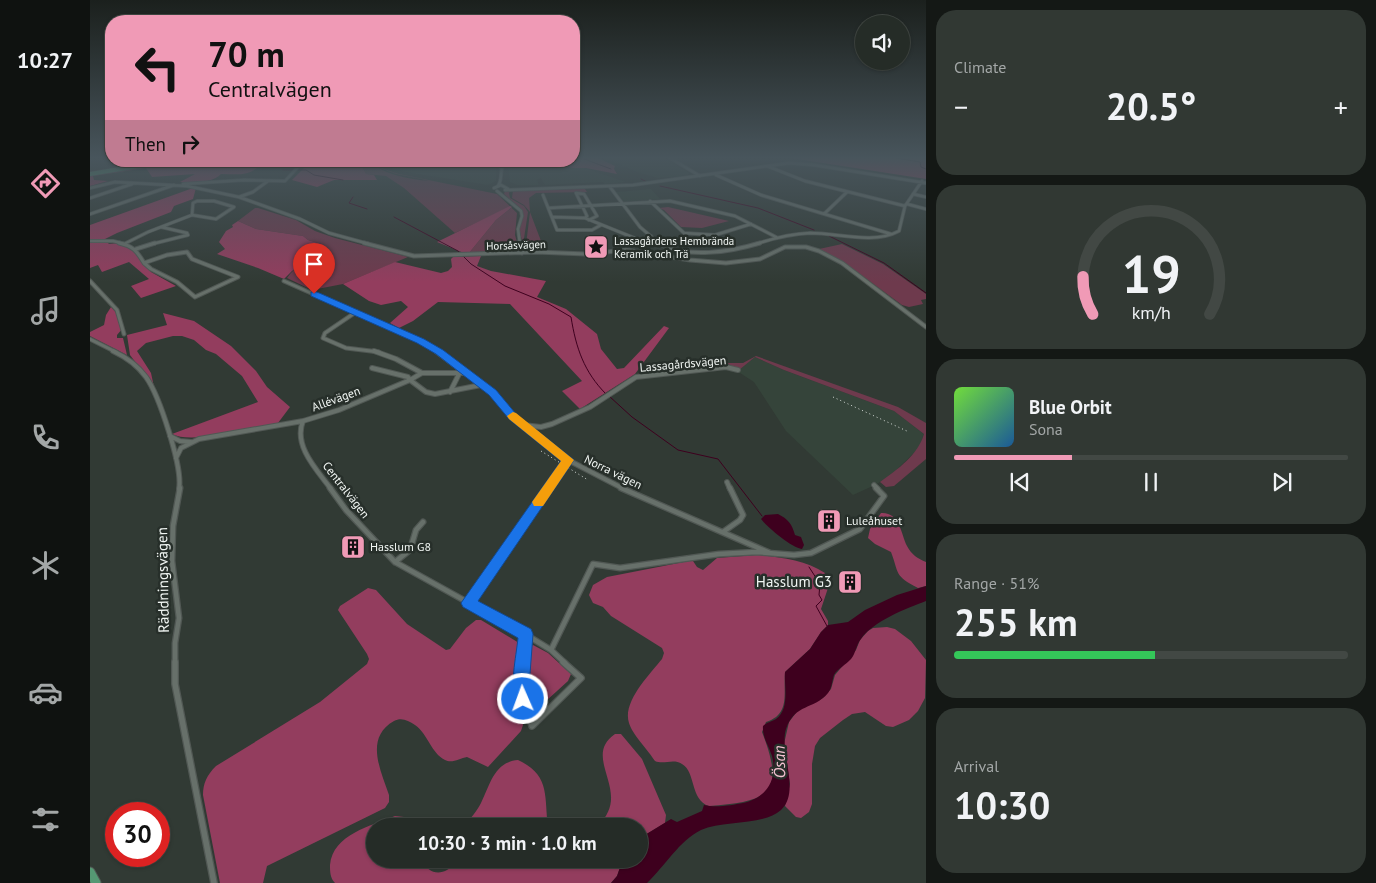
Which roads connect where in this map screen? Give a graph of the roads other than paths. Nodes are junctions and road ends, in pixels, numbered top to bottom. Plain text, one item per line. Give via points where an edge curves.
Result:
1 (133, 199) edge
2 (245, 199) edge
3 (507, 199) edge
4 (545, 199) edge
5 (578, 199) edge
6 (586, 199) edge
7 (618, 199) edge
8 (776, 199) edge
9 (839, 199) edge
10 (880, 199) edge
11 (910, 199) edge
12 (650, 201) junction
13 (621, 204) junction
14 (906, 205) junction
15 (581, 206) junction
16 (590, 206) junction
17 (550, 208) junction
18 (926, 209) edge
19 (90, 214) edge
20 (824, 214) junction
21 (192, 215) junction
22 (553, 217) junction
23 (585, 218) junction
24 (589, 220) junction
25 (752, 224) junction
26 (602, 225) junction
27 (161, 227) junction
28 (891, 234) junction
29 (651, 236) junction
30 (776, 237) junction
31 (90, 241) edge
32 (126, 243) junction
33 (136, 249) junction
34 (522, 253) junction
35 (144, 263) junction
36 (284, 280) dead end
37 (90, 281) edge
38 (356, 312) junction
39 (926, 327) edge
40 (124, 334) dead end
41 (90, 339) edge
42 (372, 368) dead end
43 (738, 370) dead end
44 (422, 373) junction
45 (462, 373) junction
46 (410, 380) junction
47 (482, 385) junction
48 (450, 392) junction
49 (303, 421) junction
50 (523, 425) junction
51 (170, 436) junction
52 (191, 442) junction
53 (176, 458) junction
54 (568, 460) junction
55 (727, 482) dead end
56 (874, 485) dead end
57 (423, 522) dead end
58 (722, 532) junction
59 (770, 552) junction
60 (395, 562) junction
61 (468, 603) junction
62 (525, 634) junction
63 (551, 650) junction
64 (90, 872) edge
65 (96, 883) edge
66 (214, 883) edge

1 - 19 street
2 - 34 street, Horsåsvägen via 292,215 330,233 409,256
3 - 34 street via 521,211 518,229
4 - 17 street
5 - 15 street
6 - 16 street
7 - 13 street
8 - 20 street
9 - 20 street
10 - 14 street
11 - 14 street
12 - 13 street
12 - 25 street via 670,201 710,209
12 - 25 street via 684,233 715,234
13 - 16 street
13 - 29 street
14 - 18 street
14 - 28 street via 900,231
15 - 16 street
15 - 17 street
15 - 23 street via 587,216
16 - 24 street via 597,216
17 - 22 street
20 - 28 street
21 - 21 street via 216,218 234,207 196,201 192,203
21 - 27 street
22 - 23 street
22 - 26 street via 558,230 576,230 585,234
23 - 24 street
24 - 26 street
25 - 30 street
26 - 29 street via 636,239
27 - 32 street
27 - 33 street via 187,232 188,236
28 - 30 street via 880,237 807,233
29 - 30 street via 662,245 715,252 734,250
31 - 32 street
32 - 33 street
33 - 35 street
34 - 39 street, Horsåsvägen via 586,254 633,250 726,263 760,259 788,247 809,247 842,263
35 - 35 street via 187,252 192,259 238,277 195,297
36 - 38 street, Norra vägen
37 - 40 street via 117,308
38 - 44 street via 323,338 335,346 379,352
38 - 45 street, Norra vägen via 420,341 439,352
41 - 51 street, Räddningsvägen via 133,363 146,377 156,394
42 - 46 street via 400,374
43 - 50 street, Lassagårdsvägen via 726,367 636,377 590,407 566,418 541,427
44 - 45 street
44 - 46 street, Allévägen
45 - 47 street, Norra vägen
45 - 48 street
46 - 48 street via 430,394
46 - 49 street, Allévägen
47 - 48 street
47 - 50 street, Norra vägen
49 - 52 street, Allévägen
49 - 60 street, Centralvägen via 299,431 305,452 346,510
50 - 54 street, Norra vägen
51 - 52 street, Allévägen
51 - 53 street, Räddningsvägen
52 - 53 street via 181,448
53 - 66 street, Räddningsvägen via 180,485 172,561 179,618 175,684
54 - 58 street, Norra vägen via 608,482
54 - 61 street
55 - 58 street via 743,515
56 - 59 street via 884,496 865,525 811,553
57 - 60 street via 416,530 410,550
58 - 59 street, Norra vägen
59 - 63 street via 719,554 620,568 593,564
60 - 61 street, Centralvägen
61 - 62 street, Centralvägen
62 - 63 street, Centralvägen
62 - 63 street, Centralvägen via 522,690 532,726 581,678
64 - 65 main road

